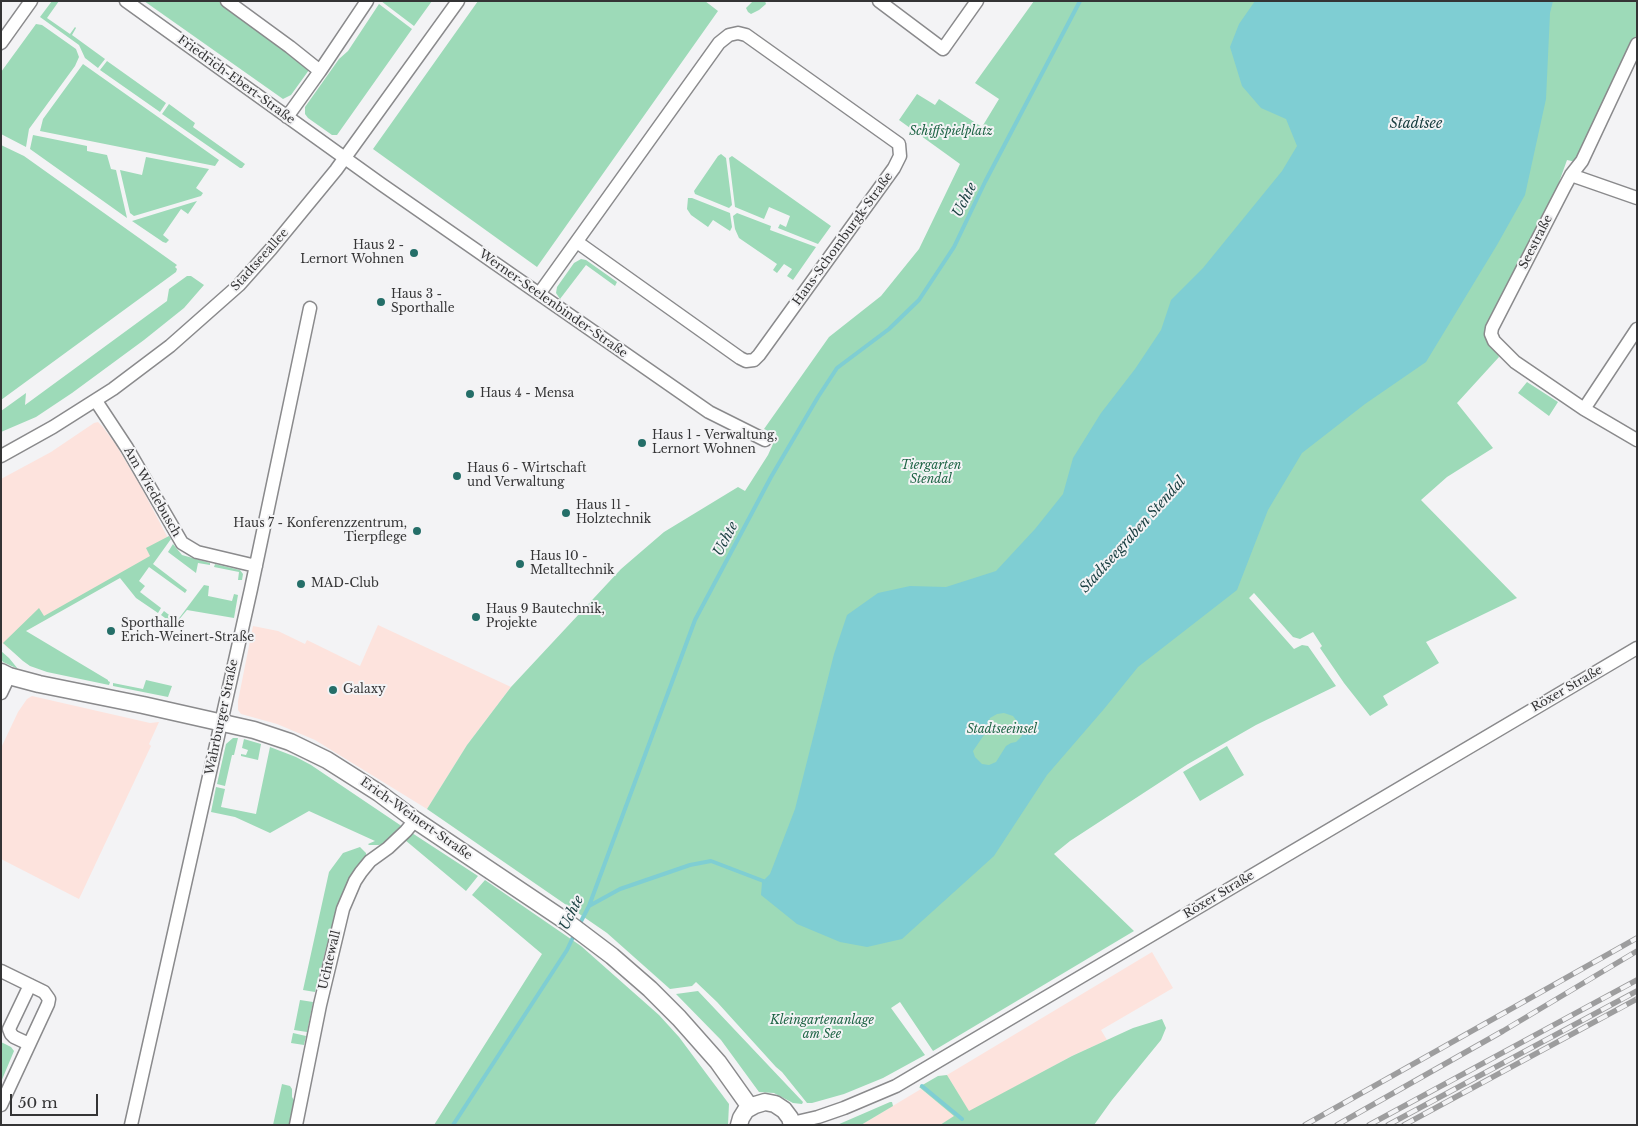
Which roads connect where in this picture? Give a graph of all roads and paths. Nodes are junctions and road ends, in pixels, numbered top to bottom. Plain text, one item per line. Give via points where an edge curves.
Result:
1 (31, 1) edge
2 (126, 1) edge
3 (227, 1) edge
4 (367, 1) edge
5 (458, 1) edge
6 (879, 1) edge
7 (977, 1) edge
8 (1, 43) edge
9 (1637, 44) edge
10 (320, 71) junction
11 (287, 117) junction
12 (345, 158) junction
13 (1571, 175) junction
14 (1637, 198) edge
15 (577, 242) junction
16 (539, 294) junction
17 (310, 308) dead end
18 (1637, 329) edge
19 (96, 400) junction
20 (1584, 409) junction
21 (765, 440) dead end
22 (1637, 440) edge
23 (1, 456) edge
24 (256, 566) junction
25 (1637, 648) edge
26 (5, 674) edge
27 (1, 692) edge
28 (221, 722) junction
29 (415, 820) junction
30 (1, 971) edge
31 (30, 985) junction
32 (29, 1044) junction
33 (1, 1105) edge
34 (750, 1107) junction
35 (792, 1124) edge
36 (131, 1125) edge
37 (296, 1125) edge
38 (739, 1125) edge

1 - 8 street
2 - 11 street, Friedrich-Ebert-Straße
3 - 10 street
4 - 10 street
5 - 12 street, Stadtseeallee
6 - 7 street via 943,49
9 - 13 street, Seestraße via 1582,161
10 - 11 street
11 - 12 street, Friedrich-Ebert-Straße
12 - 16 street, Werner-Seelenbinder-Straße
12 - 19 street, Stadtseeallee via 238,285 170,346
13 - 14 street
13 - 20 street, Seestraße via 1491,334 1515,362
15 - 15 street, Hans-Schomburgk-Straße via 719,43 729,35 746,34 898,144 900,156 894,168 754,360 740,358
15 - 16 street, Hans-Schomburgk-Straße
16 - 21 street, Werner-Seelenbinder-Straße via 709,412
17 - 24 street, Wahrburger Straße
18 - 20 street
19 - 23 street, Stadtseeallee
19 - 24 street, Am Wiedebusch via 182,543 197,552
20 - 22 street
24 - 28 street, Wahrburger Straße
25 - 35 street, Röxer Straße via 896,1086 844,1108
26 - 27 street
26 - 28 street, Erich-Weinert-Straße
28 - 29 street, Erich-Weinert-Straße via 310,751 356,777
28 - 36 street, Wahrburger Straße
29 - 34 street, Erich-Weinert-Straße via 567,922 636,976 718,1062
29 - 37 street, Uchtewall via 361,872 343,909
30 - 31 street
31 - 32 street via 44,992 49,999
31 - 32 street via 9,1029 14,1037
32 - 33 street
34 - 35 street via 765,1102 775,1104 788,1114
34 - 38 street

